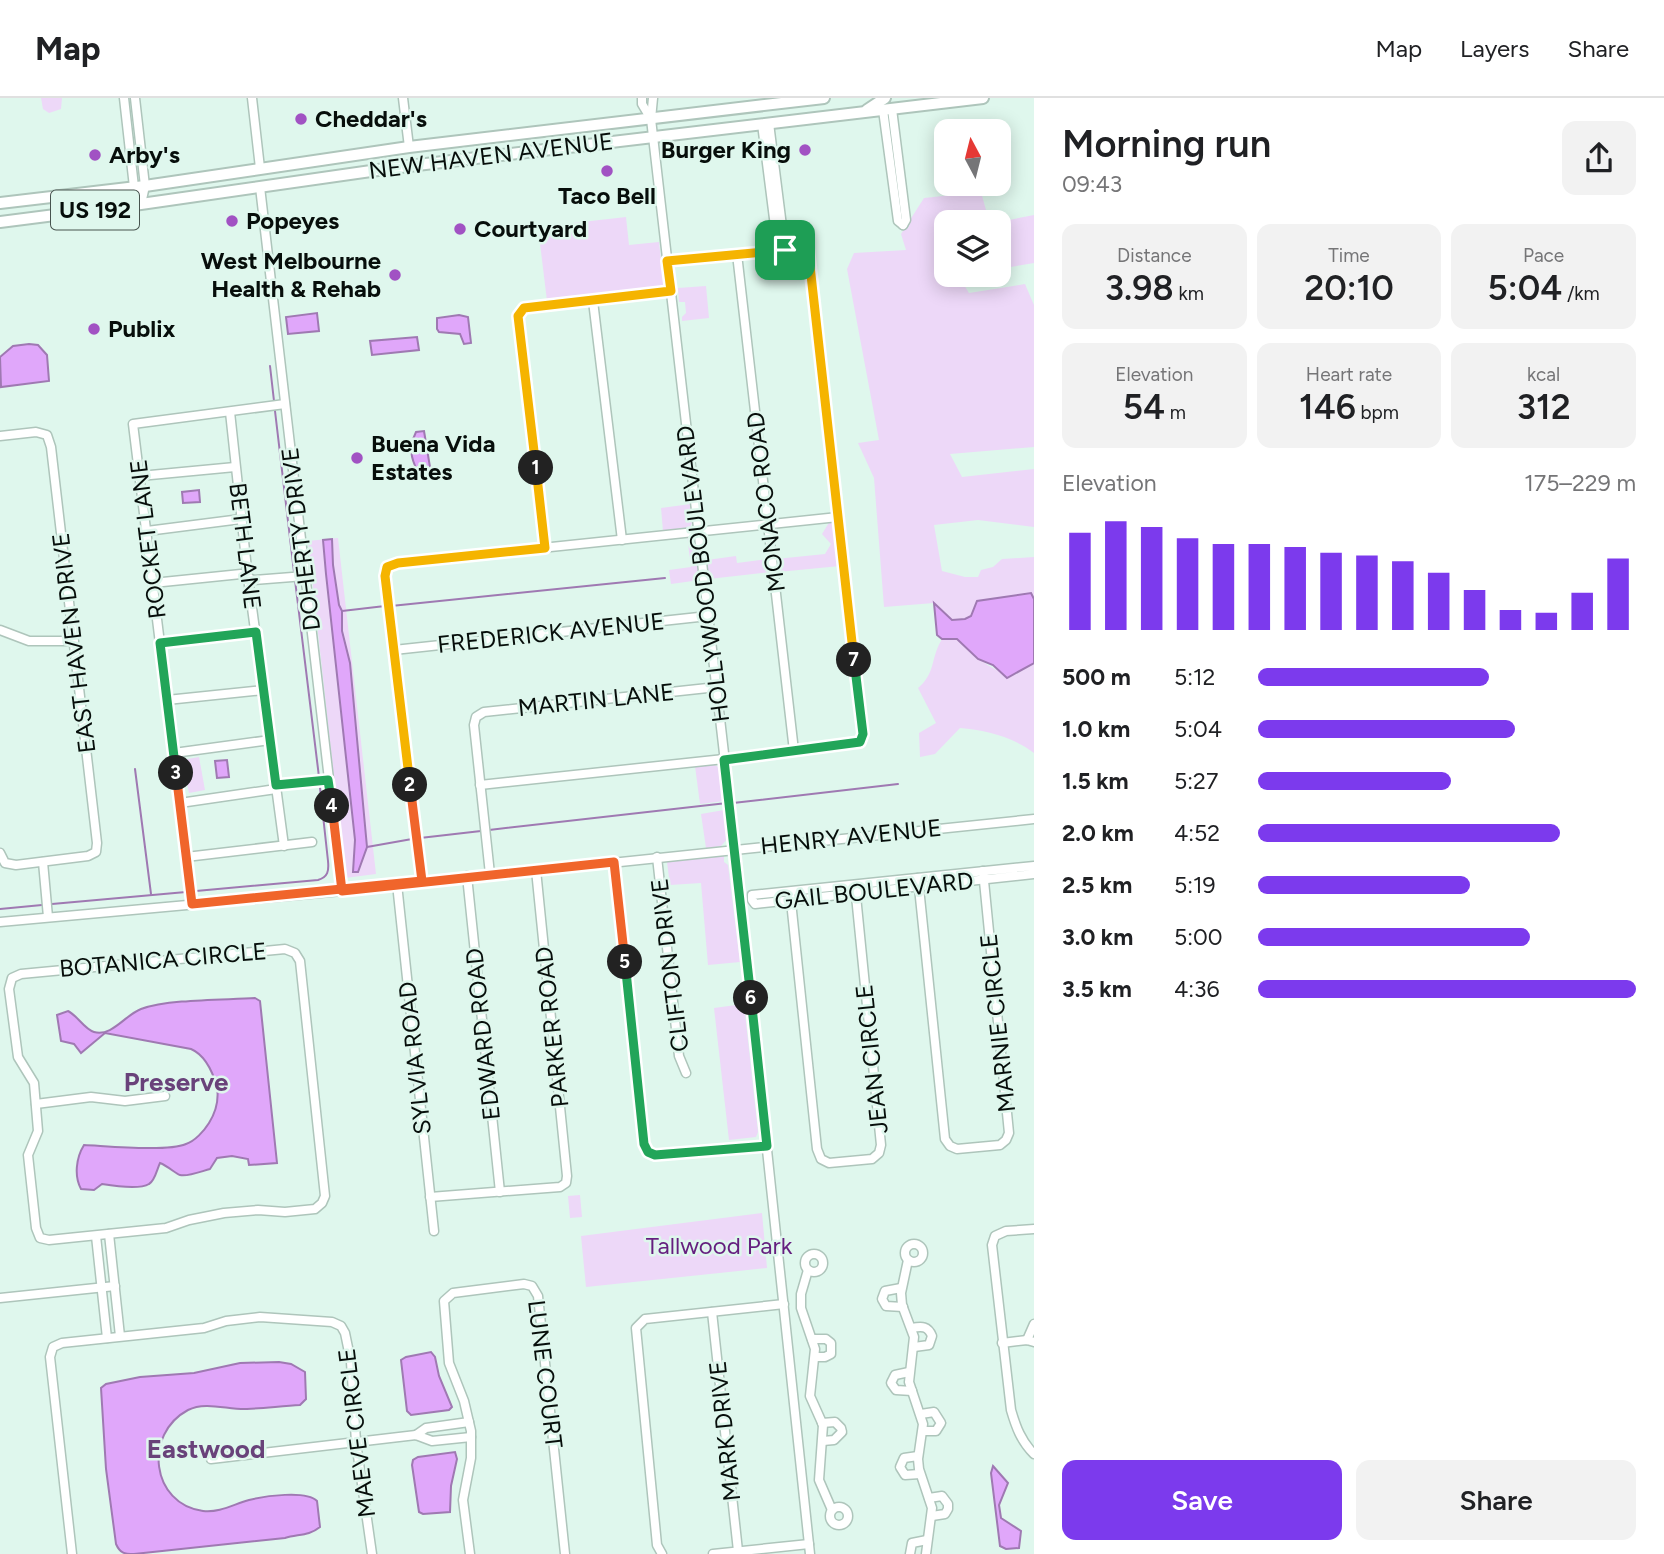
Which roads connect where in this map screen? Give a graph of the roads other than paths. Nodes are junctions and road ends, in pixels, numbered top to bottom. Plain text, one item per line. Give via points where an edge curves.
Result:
1 (124, 98) edge
2 (135, 98) edge
3 (252, 98) edge
4 (403, 98) edge
5 (642, 98) edge
6 (653, 98) edge
7 (824, 98) edge
8 (983, 98) edge
9 (784, 103) junction
10 (888, 104) edge
11 (651, 119) junction
12 (766, 123) junction
13 (654, 136) junction
14 (428, 145) junction
15 (409, 147) junction
16 (288, 164) junction
17 (409, 166) junction
18 (260, 168) junction
19 (392, 168) junction
20 (139, 187) junction
21 (260, 187) junction
22 (236, 190) junction
23 (0, 203) edge
24 (141, 204) junction
25 (0, 222) edge
26 (781, 250) junction
27 (737, 254) junction
28 (667, 261) junction
29 (671, 291) junction
30 (593, 301) junction
31 (285, 404) junction
32 (230, 412) junction
33 (0, 436) edge
34 (235, 467) junction
35 (140, 476) junction
36 (838, 517) junction
37 (241, 519) junction
38 (768, 525) junction
39 (146, 531) junction
40 (699, 531) junction
41 (621, 540) junction
42 (545, 548) junction
43 (305, 576) junction
44 (248, 578) junction
45 (153, 583) junction
46 (708, 616) junction
47 (0, 630) edge
48 (256, 632) junction
49 (74, 641) junction
50 (160, 643) junction
51 (394, 650) junction
52 (717, 687) junction
53 (264, 690) junction
54 (167, 700) junction
55 (270, 740) junction
56 (794, 751) junction
57 (174, 753) junction
58 (724, 760) junction
59 (328, 780) junction
60 (480, 785) junction
61 (276, 787) junction
62 (180, 803) junction
63 (1034, 819) edge
64 (312, 842) dead end
65 (284, 846) junction
66 (735, 849) junction
67 (0, 853) edge
68 (186, 857) junction
69 (657, 857) junction
70 (43, 862) junction
71 (614, 862) junction
72 (1034, 866) edge
73 (536, 870) junction
74 (490, 874) junction
75 (1034, 874) edge
76 (983, 875) junction
77 (467, 876) junction
78 (422, 881) junction
79 (918, 882) junction
80 (397, 884) junction
81 (855, 889) junction
82 (342, 891) junction
83 (790, 896) joint
84 (192, 904) junction
85 (48, 917) junction
86 (0, 922) edge
87 (686, 1073) dead end
88 (165, 1096) dead end
89 (36, 1104) junction
90 (767, 1146) junction
91 (500, 1192) junction
92 (430, 1197) junction
93 (1034, 1229) edge
94 (434, 1231) dead end
95 (109, 1234) junction
96 (96, 1236) junction
97 (112, 1259) junction
98 (99, 1260) junction
99 (908, 1260) dead end
100 (808, 1270) dead end
101 (115, 1286) junction
102 (102, 1287) junction
103 (901, 1288) junction
104 (0, 1298) edge
105 (784, 1304) junction
106 (903, 1307) junction
107 (117, 1309) junction
108 (104, 1310) junction
109 (712, 1311) junction
110 (1034, 1324) edge
111 (912, 1328) junction
112 (120, 1336) junction
113 (107, 1338) junction
114 (813, 1339) junction
115 (1030, 1341) edge
116 (1002, 1343) junction
117 (914, 1348) junction
118 (815, 1357) junction
119 (909, 1372) junction
120 (810, 1391) junction
121 (912, 1391) junction
122 (793, 1393) junction
123 (922, 1414) junction
124 (469, 1422) junction
125 (822, 1423) junction
126 (923, 1431) junction
127 (416, 1436) junction
128 (471, 1437) junction
129 (823, 1441) junction
130 (356, 1442) junction
131 (1034, 1454) edge
132 (918, 1456) junction
133 (211, 1459) dead end
134 (920, 1474) junction
135 (929, 1498) junction
136 (832, 1510) dead end
137 (932, 1516) junction
138 (927, 1541) junction
139 (808, 1544) junction
140 (738, 1551) junction
141 (72, 1554) edge
142 (372, 1554) edge
143 (470, 1554) edge
144 (565, 1554) edge
145 (662, 1554) edge
146 (713, 1554) edge
147 (810, 1554) edge
148 (909, 1554) edge
149 (926, 1554) edge

1 - 20 street
2 - 20 street
3 - 18 street
4 - 15 street
5 - 11 street
6 - 11 street
7 - 9 main road, NEW HAVEN AVENUE / US 192
8 - 10 main road
9 - 11 main road, NEW HAVEN AVENUE / US 192
9 - 12 main road via 769,112
10 - 10 street via 898,221 903,225 906,220
10 - 12 main road, NEW HAVEN AVENUE / US 192 via 861,113
11 - 13 street, HOLLYWOOD BOULEVARD
11 - 14 main road, NEW HAVEN AVENUE / US 192
12 - 13 main road, NEW HAVEN AVENUE / US 192
12 - 26 street
13 - 17 main road, NEW HAVEN AVENUE / US 192
13 - 28 street, HOLLYWOOD BOULEVARD
14 - 15 main road, NEW HAVEN AVENUE / US 192
14 - 17 main road
15 - 16 main road, NEW HAVEN AVENUE / US 192
15 - 19 main road via 405,158
16 - 18 main road, NEW HAVEN AVENUE / US 192
16 - 21 main road via 270,173
17 - 19 main road, NEW HAVEN AVENUE / US 192
18 - 20 main road, NEW HAVEN AVENUE / US 192
18 - 22 main road via 252,181
19 - 21 main road, NEW HAVEN AVENUE / US 192
20 - 23 main road, NEW HAVEN AVENUE / US 192
20 - 24 street
21 - 22 main road, NEW HAVEN AVENUE / US 192
21 - 31 street, DOHERTY DRIVE
22 - 24 main road, NEW HAVEN AVENUE / US 192
24 - 25 main road, NEW HAVEN AVENUE / US 192
26 - 27 street
26 - 36 street via 808,248
27 - 28 street
27 - 38 street, MONACO ROAD
28 - 29 street, HOLLYWOOD BOULEVARD
29 - 30 street
29 - 40 street, HOLLYWOOD BOULEVARD
30 - 41 street
30 - 42 street via 519,312
31 - 32 street
31 - 43 street, DOHERTY DRIVE
32 - 34 street, BETH LANE
32 - 35 street, ROCKET LANE via 134,424
33 - 49 street, EAST HAVEN DRIVE via 47,435
34 - 35 street
34 - 37 street, BETH LANE
35 - 39 street, ROCKET LANE
36 - 38 street
36 - 56 street via 863,734 860,742
37 - 39 street
37 - 44 street, BETH LANE
38 - 40 street
38 - 56 street, MONACO ROAD
39 - 45 street, ROCKET LANE
40 - 41 street
40 - 46 street, HOLLYWOOD BOULEVARD
41 - 42 street
42 - 51 street via 387,567
43 - 44 street
43 - 59 street, DOHERTY DRIVE
44 - 45 street
44 - 48 street, BETH LANE
45 - 50 street, ROCKET LANE
46 - 51 street, FREDERICK AVENUE
46 - 52 street, HOLLYWOOD BOULEVARD
47 - 49 street via 29,641
48 - 50 street
48 - 53 street, BETH LANE
49 - 70 street, EAST HAVEN DRIVE via 96,852
50 - 54 street, ROCKET LANE
51 - 78 street
52 - 58 street, HOLLYWOOD BOULEVARD
52 - 60 street, MARTIN LANE via 484,712 474,725
53 - 54 street
53 - 55 street, BETH LANE
54 - 57 street, ROCKET LANE
55 - 57 street
55 - 61 street, BETH LANE
56 - 58 street
57 - 62 street, ROCKET LANE
58 - 60 street
58 - 66 street, HOLLYWOOD BOULEVARD
59 - 61 street
59 - 82 street, DOHERTY DRIVE
60 - 74 street
61 - 62 street
61 - 65 street, BETH LANE
62 - 68 street, ROCKET LANE
63 - 66 street, HENRY AVENUE
64 - 65 street
65 - 68 street
66 - 69 street, HENRY AVENUE
66 - 90 street, HOLLYWOOD BOULEVARD
67 - 70 street via 5,863
68 - 84 street, ROCKET LANE
69 - 71 street, HENRY AVENUE
69 - 87 street, CLIFTON DRIVE via 679,1056
70 - 85 street
71 - 73 street, HENRY AVENUE
71 - 90 street via 648,1152 663,1155
72 - 76 street, GAIL BOULEVARD
73 - 74 street, HENRY AVENUE
73 - 91 street, PARKER ROAD via 566,1183
74 - 77 street, HENRY AVENUE
75 - 76 street, GAIL BOULEVARD
76 - 79 street, GAIL BOULEVARD
76 - 79 street, MARNIE CIRCLE via 1009,1133 1000,1145 957,1149 946,1139
77 - 78 street, HENRY AVENUE
77 - 91 street, EDWARD ROAD
78 - 80 street, HENRY AVENUE
79 - 81 street, GAIL BOULEVARD
80 - 82 street, HENRY AVENUE
80 - 92 street, SYLVIA ROAD
81 - 83 street, GAIL BOULEVARD
81 - 83 street, JEAN CIRCLE via 881,1144 872,1159 829,1163 817,1149
82 - 84 street, HENRY AVENUE
84 - 85 street, HENRY AVENUE
85 - 86 street, HENRY AVENUE
88 - 89 street via 125,1101 91,1097
89 - 95 street, BOTANICA CIRCLE via 34,1083 18,1057 9,989 12,978 285,949 300,961 325,1196 322,1203 315,1209 223,1213 166,1228
89 - 96 street, BOTANICA CIRCLE via 38,1131 28,1155 40,1238
90 - 105 street, HOLLYWOOD BOULEVARD
91 - 92 street
92 - 94 street, SYLVIA ROAD
93 - 116 street via 1006,1231 995,1236 992,1245
95 - 96 street, BOTANICA CIRCLE
95 - 97 street
96 - 98 street
97 - 98 street
97 - 101 street
98 - 102 street
99 - 103 street
100 - 114 street via 801,1308
101 - 102 street
101 - 107 street
102 - 104 street
102 - 108 street
103 - 106 street
103 - 106 street via 885,1290 882,1298 886,1306
105 - 109 street
105 - 122 street, HOLLYWOOD BOULEVARD
106 - 111 street
107 - 108 street
107 - 112 street
108 - 113 street
109 - 140 street, MARK DRIVE
109 - 145 street via 645,1319 636,1328 657,1545
110 - 115 street
111 - 117 street
111 - 117 street via 927,1329 932,1336 929,1345
112 - 113 street, MAEVE CIRCLE
112 - 130 street, MAEVE CIRCLE via 204,1328 243,1318 341,1326 351,1362
113 - 141 street, MAEVE CIRCLE via 62,1343 53,1348 50,1357
114 - 118 street
114 - 118 street via 829,1341 832,1350 829,1356
115 - 116 street
116 - 131 street via 1011,1412 1016,1429
117 - 119 street
118 - 120 street
119 - 121 street
119 - 121 street via 895,1375 891,1383 896,1390
120 - 122 street
120 - 125 street
121 - 123 street
122 - 139 street, HOLLYWOOD BOULEVARD
123 - 126 street
123 - 126 street via 934,1412 941,1423 936,1431
124 - 127 street via 433,1426
124 - 128 street, LUNE COURT
124 - 144 street, LUNE COURT via 449,1363 444,1301 453,1293 532,1286 538,1296
125 - 129 street
125 - 129 street via 835,1422 842,1432 835,1440
126 - 132 street
127 - 128 street via 432,1441
127 - 130 street
128 - 143 street, LUNE COURT via 463,1500
129 - 136 street via 818,1476
130 - 133 street
130 - 142 street, MAEVE CIRCLE
132 - 134 street
132 - 134 street via 904,1458 900,1466 905,1475
134 - 135 street
135 - 137 street
135 - 137 street via 945,1497 949,1506 945,1514
137 - 138 street
138 - 148 street via 912,1543
138 - 149 street
139 - 140 street
139 - 147 street, HOLLYWOOD BOULEVARD
140 - 146 street

